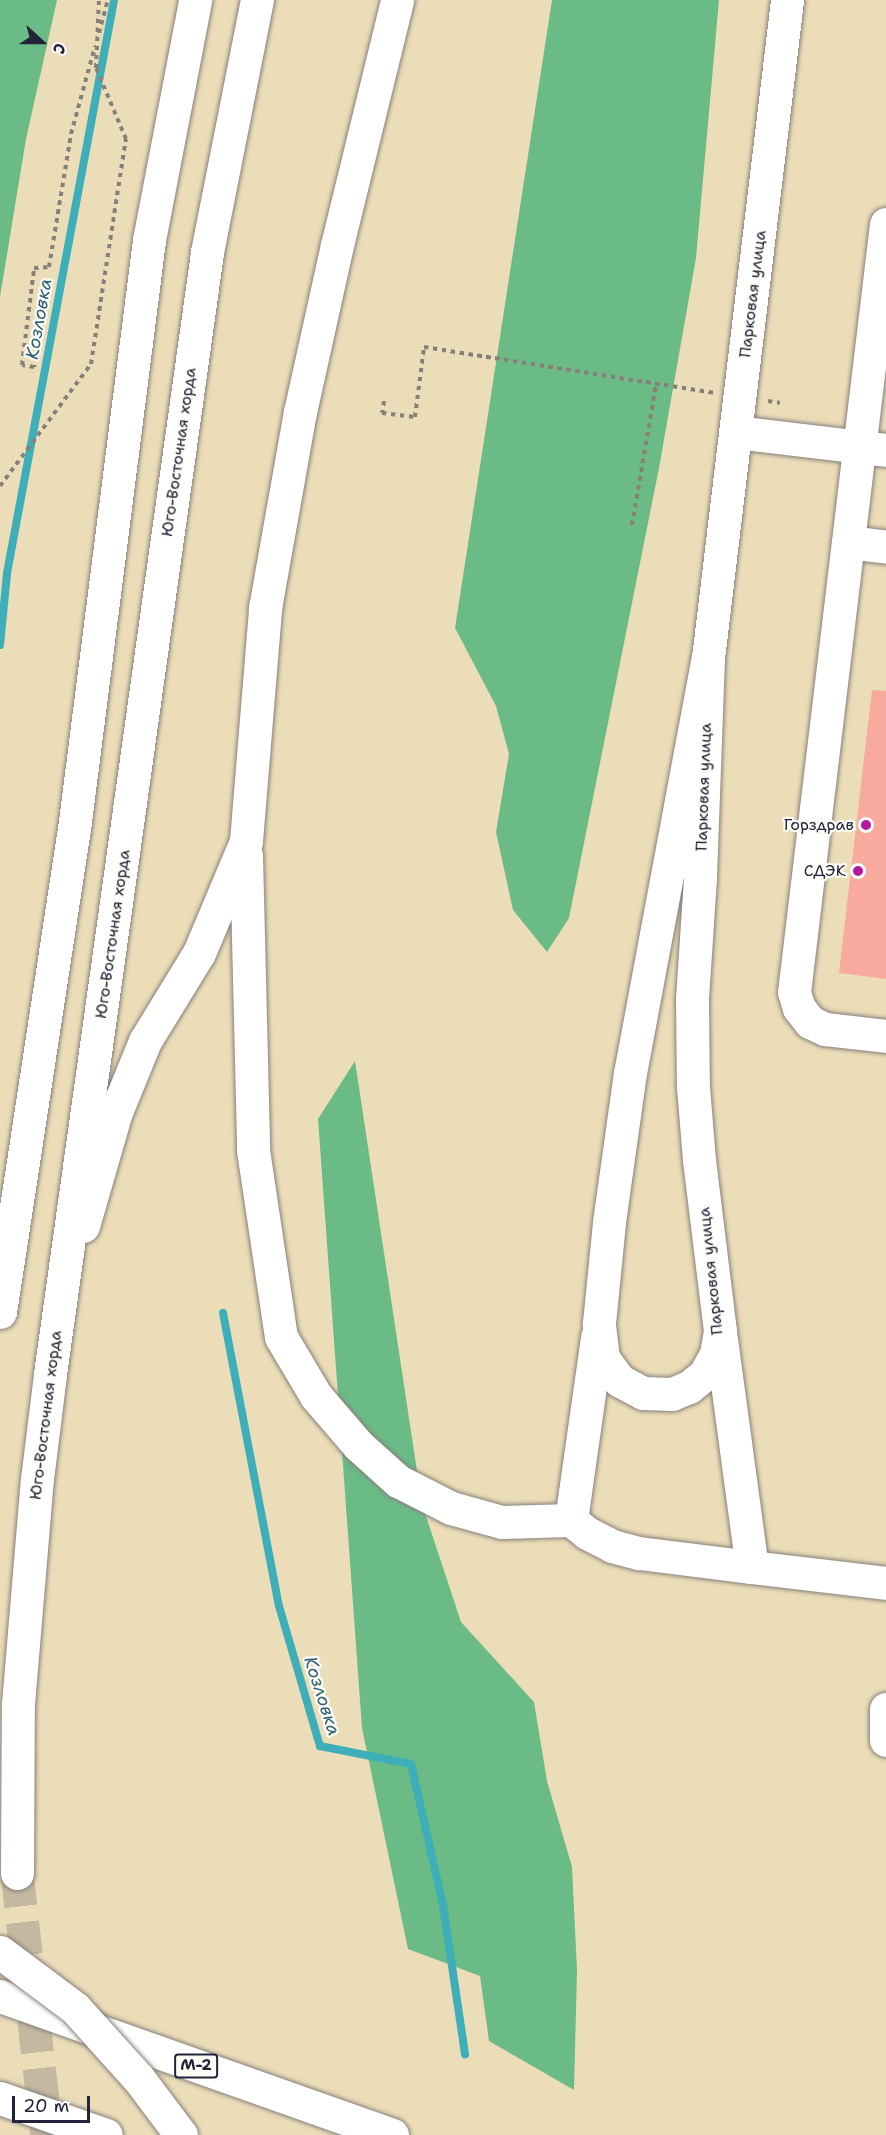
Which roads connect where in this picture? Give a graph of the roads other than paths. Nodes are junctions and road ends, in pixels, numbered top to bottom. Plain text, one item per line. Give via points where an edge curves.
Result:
1 (195, 0) edge
2 (257, 0) edge
3 (397, 0) edge
4 (787, 0) edge
5 (886, 224) edge
6 (736, 432) junction
7 (873, 448) edge
8 (848, 542) junction
9 (886, 547) edge
10 (708, 658) junction
11 (246, 842) junction
12 (886, 1036) edge
13 (0, 1311) edge
14 (599, 1323) junction
15 (720, 1331) junction
16 (50, 1374) junction
17 (572, 1520) junction
18 (752, 1567) junction
19 (886, 1583) edge
20 (886, 1709) edge
21 (886, 1740) edge
22 (17, 1873) tunnel mouth
23 (0, 1952) edge
24 (0, 1996) edge
25 (0, 2098) edge
26 (106, 2135) edge
27 (180, 2135) edge
28 (392, 2135) edge

1 - 13 main road via 149,240 74,829
2 - 16 main road, Юго-Восточная хорда via 207,252
3 - 11 main road via 300,412 265,608
4 - 6 main road, Парковая улица
5 - 7 main road
6 - 7 main road
6 - 10 main road, Парковая улица
7 - 8 main road
8 - 9 main road
8 - 12 main road via 794,992 799,1008 810,1022 825,1029
10 - 14 main road, Парковая улица via 630,1073
10 - 15 main road, Парковая улица via 692,998 693,1087
11 - 16 main road via 199,953 145,1041 116,1112 90,1194
11 - 17 main road via 253,1150 281,1337 316,1396 358,1445 398,1481 451,1508 502,1522
14 - 15 main road, Парковая улица via 603,1358 619,1380 643,1393 672,1394 689,1387 705,1374 716,1354
14 - 17 main road
15 - 18 main road
16 - 22 main road, Юго-Восточная хорда via 18,1704
17 - 18 main road via 612,1546
18 - 19 main road
20 - 21 main road
23 - 27 main road, bridge via 75,2008 97,2030
24 - 28 main road, М-2
25 - 26 main road

